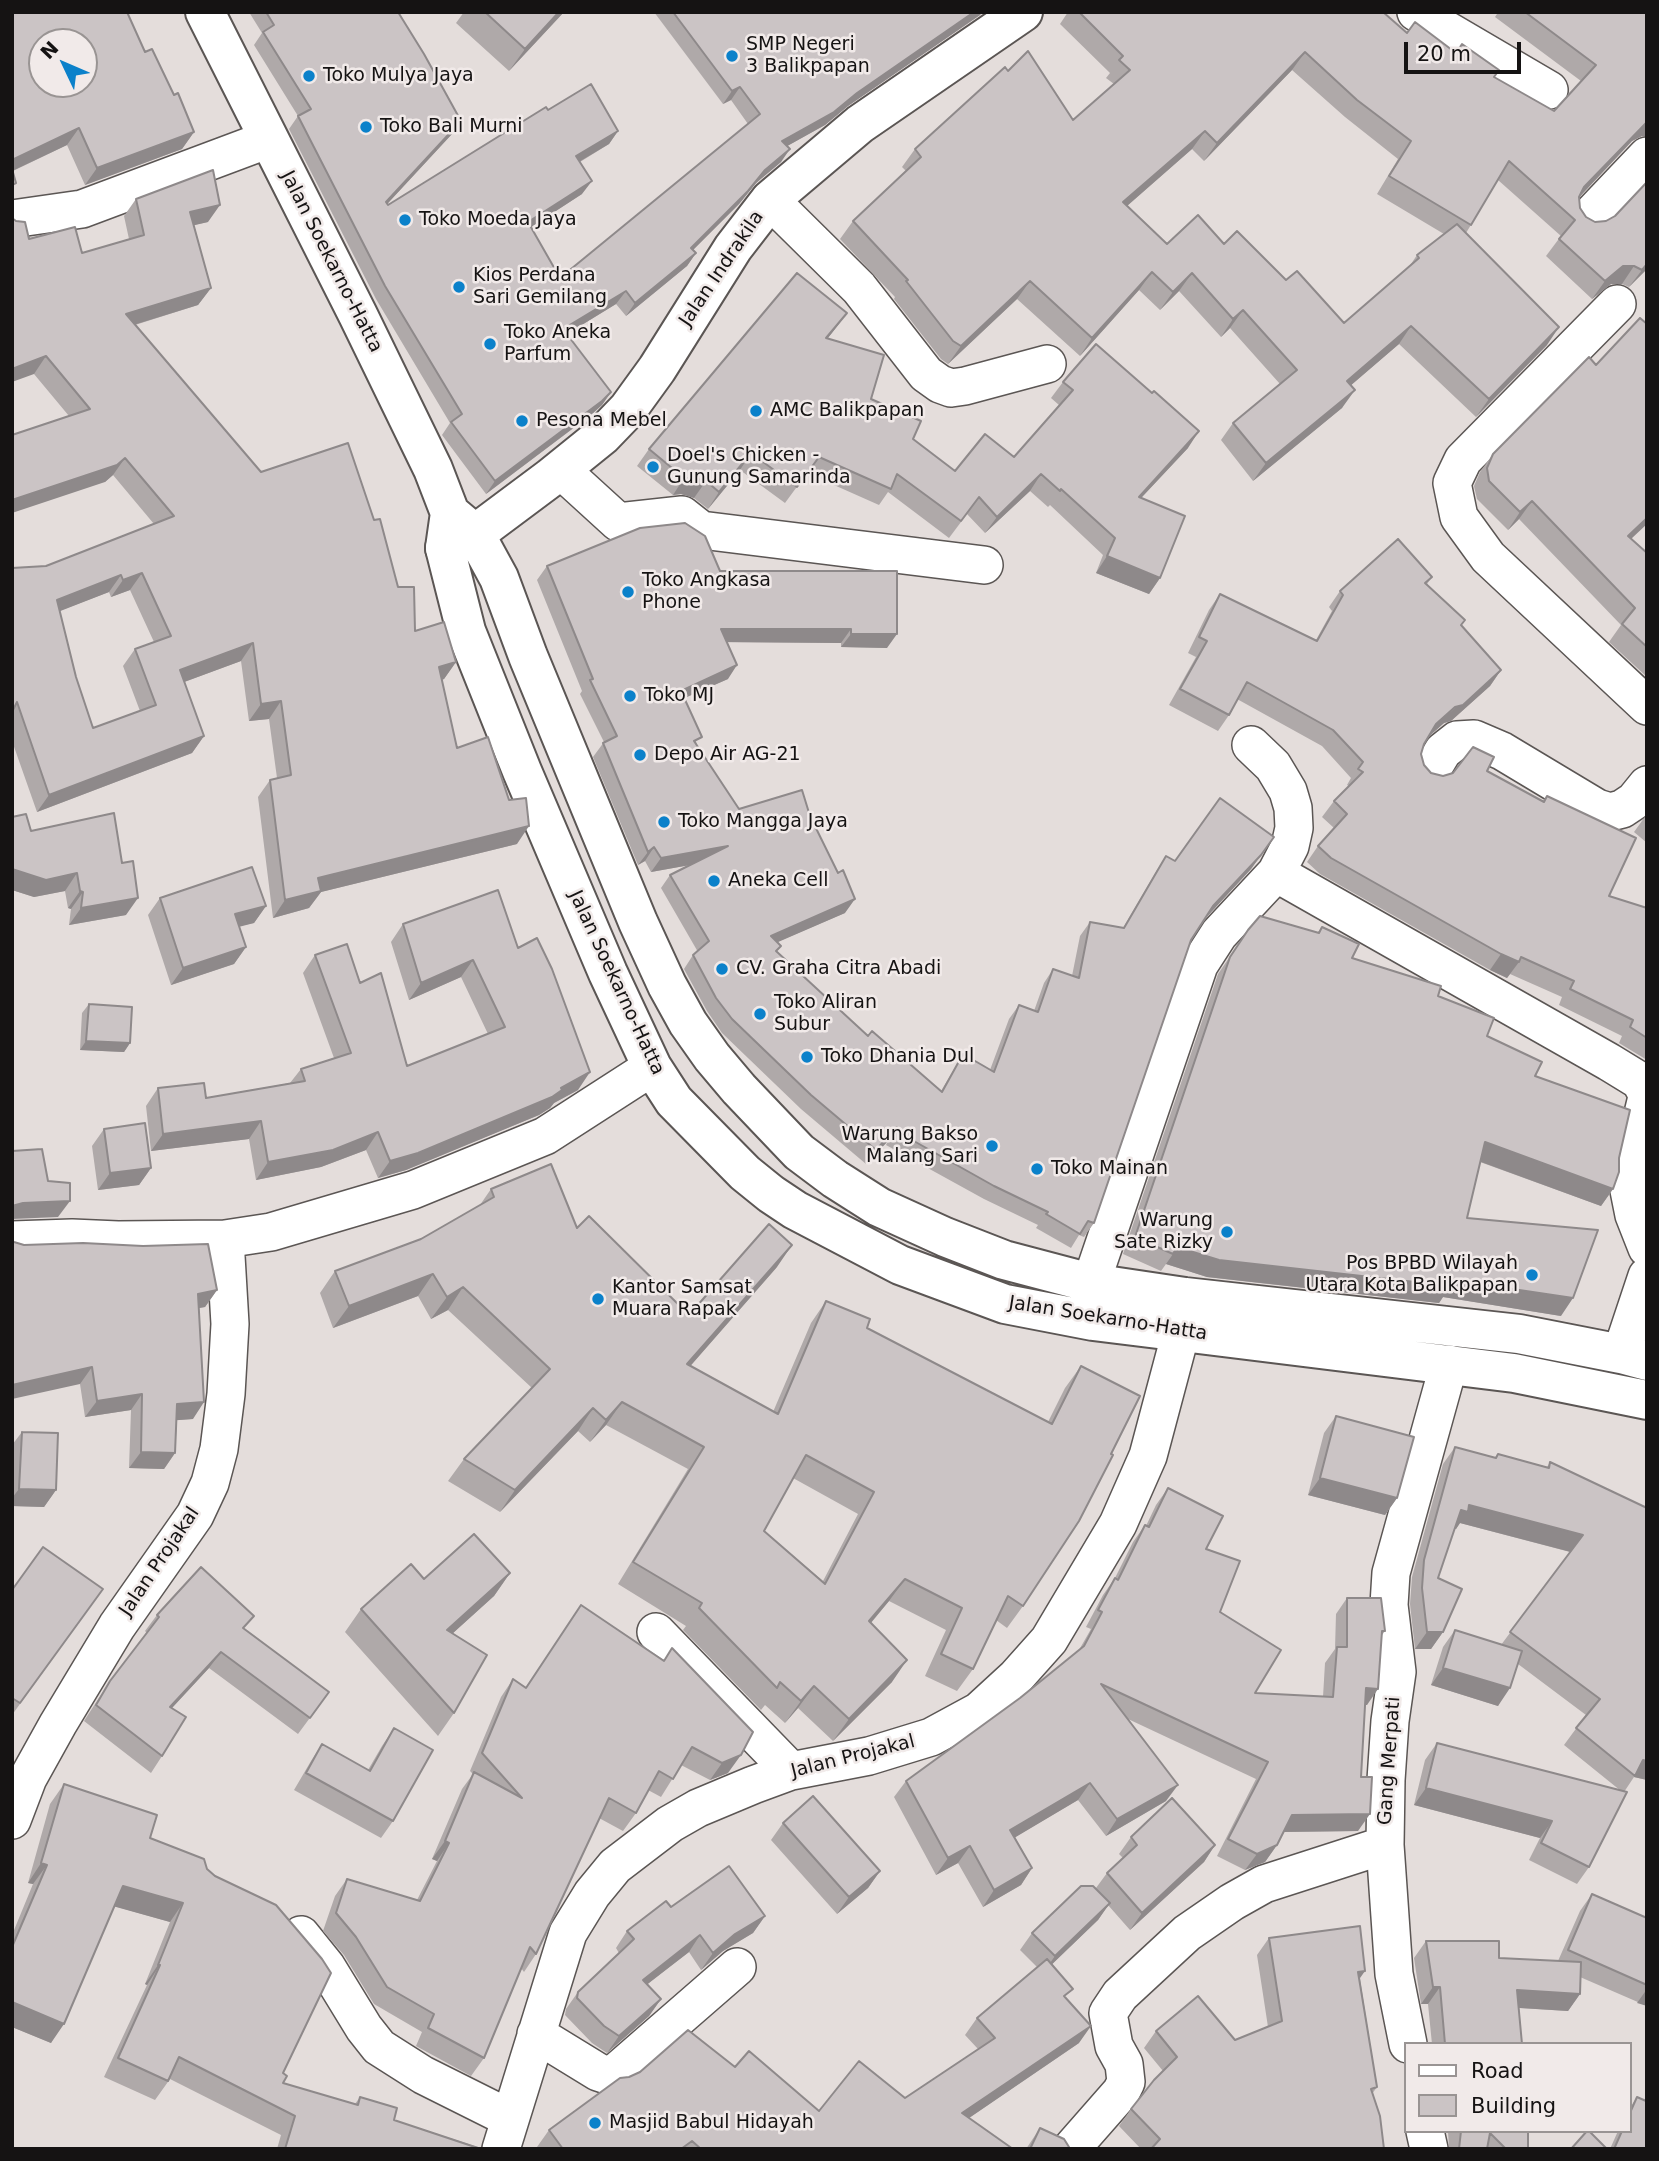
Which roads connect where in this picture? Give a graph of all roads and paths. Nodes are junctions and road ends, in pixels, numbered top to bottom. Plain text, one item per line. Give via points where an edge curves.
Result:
1 (205, 12) edge
2 (1023, 12) edge
3 (1416, 12) edge
4 (1549, 90) dead end
5 (269, 139) junction
6 (1647, 156) edge
7 (770, 200) junction
8 (12, 219) edge
9 (1587, 219) edge
10 (1617, 304) dead end
11 (1046, 364) dead end
12 (561, 470) junction
13 (457, 532) junction
14 (984, 565) dead end
15 (1647, 706) edge
16 (1251, 744) dead end
17 (1431, 771) edge
18 (1647, 785) edge
19 (1276, 873) junction
20 (652, 1067) junction
21 (1647, 1096) edge
22 (225, 1238) junction
23 (12, 1240) edge
24 (1647, 1248) edge
25 (1647, 1276) edge
26 (1091, 1283) junction
27 (1183, 1315) junction
28 (1519, 1334) junction
29 (1634, 1357) edge
30 (1449, 1364) junction
31 (1514, 1373) junction
32 (1647, 1400) edge
33 (656, 1632) dead end
34 (791, 1771) junction
35 (12, 1820) edge
36 (1385, 1845) junction
37 (275, 1907) edge
38 (737, 1967) dead end
39 (536, 2034) junction
40 (1408, 2042) edge
41 (505, 2133) edge
42 (1071, 2149) edge

1 - 5 main road, Jalan Soekarno-Hatta
2 - 7 main road, Jalan Indrakila via 860,124
3 - 4 street
5 - 8 street via 82,209
5 - 13 main road, Jalan Soekarno-Hatta via 433,469
6 - 9 street
7 - 11 street via 859,288 926,374 940,384 965,386
7 - 12 main road, Jalan Indrakila via 733,248 628,409
10 - 15 street via 1463,460 1452,483 1459,517 1488,557
12 - 13 main road, Jalan Indrakila
12 - 14 street via 618,522 682,515 701,530
13 - 20 main road, Jalan Soekarno-Hatta via 466,631 608,973
13 - 26 main road, Jalan Soekarno-Hatta via 499,578 667,985 688,1023 738,1089 799,1152 879,1207 1004,1260
16 - 19 street via 1273,765 1293,808 1290,846
17 - 18 street via 1443,751 1457,740 1474,738 1597,808 1622,810
19 - 21 street via 1609,1062 1640,1081
19 - 26 street via 1219,934 1199,965
20 - 22 street via 545,1136 413,1190 271,1232
20 - 27 main road, Jalan Soekarno-Hatta via 674,1101 745,1173 795,1210 900,1265 1005,1304 1080,1319
21 - 24 street via 1627,1180
22 - 23 street
22 - 35 street, Jalan Projakal via 230,1324 226,1394 210,1483 195,1515 117,1626 58,1724 28,1778
25 - 29 street
26 - 27 main road, Jalan Soekarno-Hatta
27 - 28 main road, Jalan Soekarno-Hatta
27 - 30 main road, Jalan Soekarno-Hatta
27 - 34 street, Jalan Projakal via 1148,1456 1118,1524 1049,1640 979,1711 931,1737 869,1756
28 - 29 main road, Jalan Soekarno-Hatta
28 - 31 main road
30 - 31 main road, Jalan Soekarno-Hatta
30 - 36 street, Gang Merpati via 1391,1573 1389,1605 1397,1672 1385,1780
31 - 32 main road, Jalan Soekarno-Hatta
33 - 34 street
34 - 39 street, Jalan Projakal via 679,1819 615,1866 568,1933
36 - 40 street via 1394,1973
36 - 42 street, Gang Merpati via 1264,1884 1232,1902 1187,1933 1120,1995 1108,2013 1126,2082
37 - 41 street via 326,1966 379,2047
38 - 39 street via 614,2074 598,2072
39 - 41 street, Jalan Projakal

